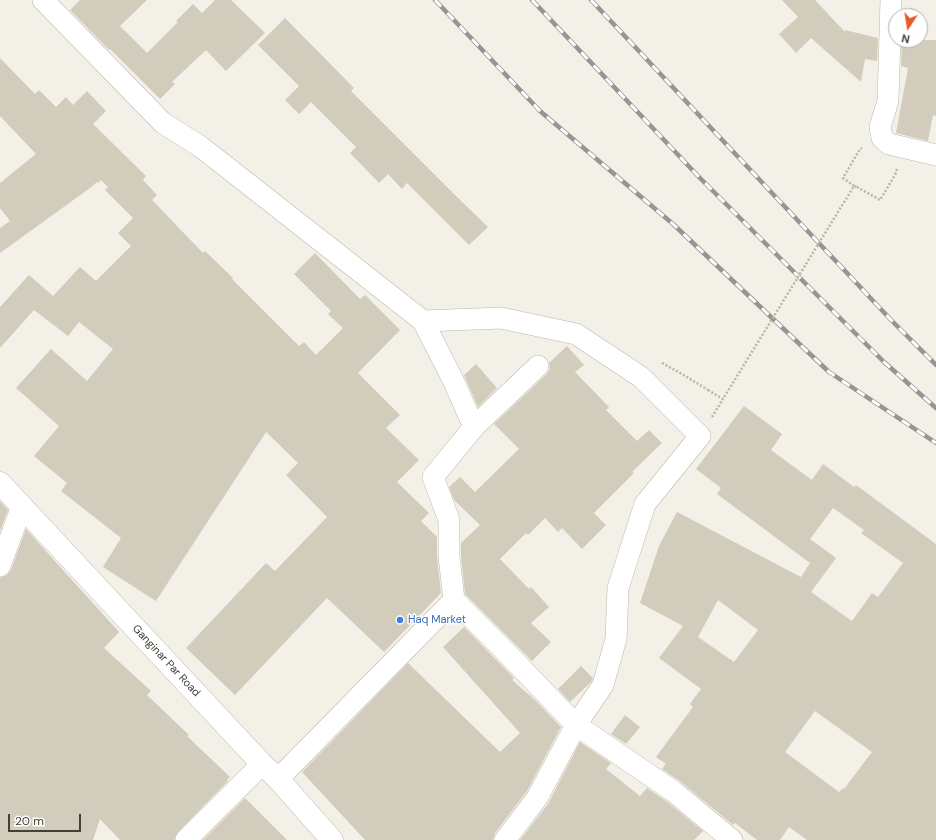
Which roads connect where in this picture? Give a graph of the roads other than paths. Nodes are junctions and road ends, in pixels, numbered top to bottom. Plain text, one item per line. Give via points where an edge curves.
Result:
1 (43, 0) edge
2 (890, 0) edge
3 (936, 155) edge
4 (423, 321) junction
5 (538, 366) dead end
6 (474, 427) junction
7 (0, 483) edge
8 (22, 506) junction
9 (0, 566) edge
10 (454, 600) junction
11 (576, 725) junction
12 (262, 764) junction
13 (278, 779) junction
14 (186, 840) edge
15 (332, 840) edge
16 (505, 840) edge
17 (732, 840) edge

1 - 4 street via 163,123 201,147
2 - 3 street via 888,101 880,127 882,138 890,144
4 - 6 street
4 - 11 street via 502,318 576,334 641,377 700,436 645,504 618,588 616,639 603,685
5 - 6 street
6 - 10 street via 433,477 449,520 449,556
7 - 8 street, Ganginar Par Road
8 - 9 street
8 - 12 street, Ganginar Par Road
10 - 11 street
10 - 13 street
11 - 16 street via 536,798
11 - 17 street via 673,791
12 - 13 street, Ganginar Par Road
12 - 14 street
13 - 15 street, Ganginar Par Road

